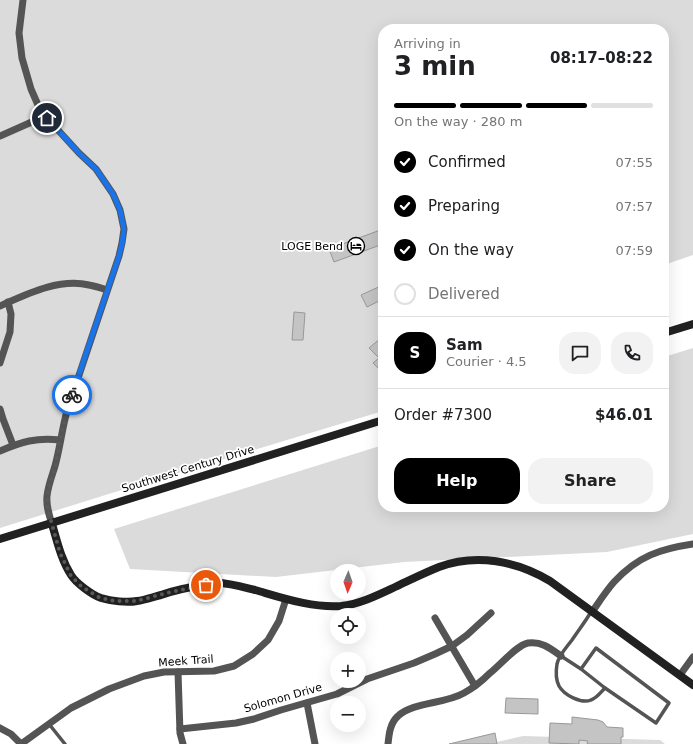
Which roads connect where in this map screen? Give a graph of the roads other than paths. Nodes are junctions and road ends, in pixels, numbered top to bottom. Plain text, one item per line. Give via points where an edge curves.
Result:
1 (23, 0) edge
2 (47, 118) junction
3 (0, 136) edge
4 (107, 290) junction
5 (8, 302) junction
6 (0, 306) edge
7 (693, 324) edge
8 (669, 331) edge
9 (0, 363) edge
10 (0, 409) edge
11 (378, 422) edge
12 (60, 440) junction
13 (13, 445) junction
14 (0, 451) edge
15 (52, 524) junction
16 (0, 539) edge
17 (693, 544) edge
18 (286, 599) junction
19 (592, 612) junction
20 (491, 613) dead end
21 (435, 618) dead end
22 (452, 646) junction
23 (560, 656) junction
24 (693, 657) edge
25 (581, 669) junction
26 (178, 672) junction
27 (680, 675) junction
28 (693, 685) edge
29 (475, 686) junction
30 (605, 688) junction
31 (307, 703) junction
32 (49, 724) junction
33 (0, 728) edge
34 (180, 729) junction
35 (21, 744) edge
36 (65, 744) edge
37 (183, 744) edge
38 (315, 744) edge
39 (388, 744) edge

1 - 2 street via 20,33 22,58 30,89
2 - 3 street via 34,120
2 - 4 street via 96,169 113,194 120,210 124,229 122,244
4 - 5 street via 89,284 68,283 41,289
4 - 12 street
5 - 6 street
5 - 9 street via 11,314 10,332
7 - 8 street
10 - 13 street
11 - 15 street, Southwest Century Drive
12 - 13 street via 29,440
12 - 15 street via 47,498
13 - 14 street
15 - 16 street, Southwest Century Drive
15 - 18 street via 60,553 71,576 82,587 100,598 136,601 217,583 240,586
17 - 19 street via 662,550 634,564 613,583
18 - 19 street via 321,606 342,606 360,602 440,567 471,560 486,560 514,565 538,574
18 - 26 street, Meek Trail via 279,621 268,640 253,654 234,666 214,671
19 - 23 lane
19 - 27 street
20 - 22 street, Solomon Drive
21 - 22 street
22 - 29 street
22 - 31 street, Solomon Drive via 414,663 367,679 337,694
23 - 25 lane
23 - 29 street via 547,646 536,642 526,643
23 - 30 lane via 557,665 560,688 575,699 592,700
24 - 27 street
25 - 30 lane
25 - 30 lane via 596,648 670,703 656,724
26 - 32 street, Meek Trail via 144,676 109,689 70,708
26 - 34 street
27 - 28 street
29 - 39 street via 462,694 405,711 391,726
31 - 34 street, Solomon Drive via 236,723
31 - 38 street
32 - 35 street, Meek Trail
32 - 36 lane
33 - 35 street
34 - 37 street

